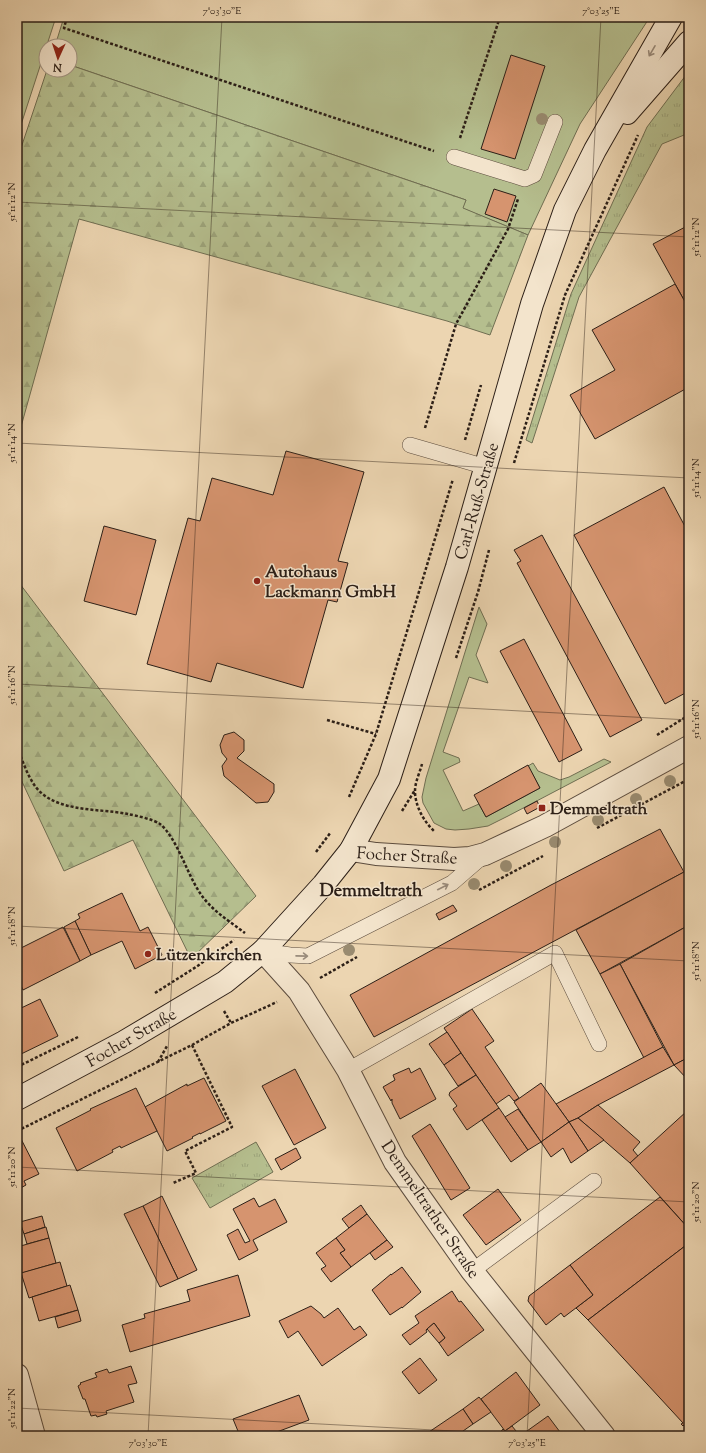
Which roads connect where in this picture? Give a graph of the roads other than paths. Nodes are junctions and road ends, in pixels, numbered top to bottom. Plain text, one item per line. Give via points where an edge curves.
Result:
1 (671, 17) edge
2 (689, 42) edge
3 (555, 122) dead end
4 (595, 150) junction
5 (454, 157) road end
6 (415, 447) road end
7 (486, 467) junction
8 (689, 747) edge
9 (351, 850) junction
10 (485, 854) junction
11 (263, 950) junction
12 (599, 1044) dead end
13 (348, 1070) junction
14 (17, 1099) edge
15 (594, 1181) dead end
16 (472, 1271) junction
17 (17, 1375) edge
18 (34, 1436) edge
19 (604, 1436) edge

1 -> 4 main road, Carl-Ruß-Straße
2 - 4 main road, Carl-Ruß-Straße
3 - 5 lane via 534,175 525,180
4 - 7 main road, Carl-Ruß-Straße via 565,210 532,304
6 - 7 lane
7 - 9 main road, Carl-Ruß-Straße via 389,779
8 - 10 main road, Focher Straße via 545,826
9 - 10 main road, Focher Straße via 454,859
9 - 11 main road, Focher Straße via 323,886
11 -> 10 lane via 308,956 452,883
11 - 13 main road, Demmeltrather Straße via 299,991
11 - 14 main road, Focher Straße via 225,982 124,1042
12 - 13 lane via 555,953
13 - 16 main road, Demmeltrather Straße via 396,1162
15 - 16 lane
16 - 19 main road, Demmeltrather Straße
17 - 18 main road

